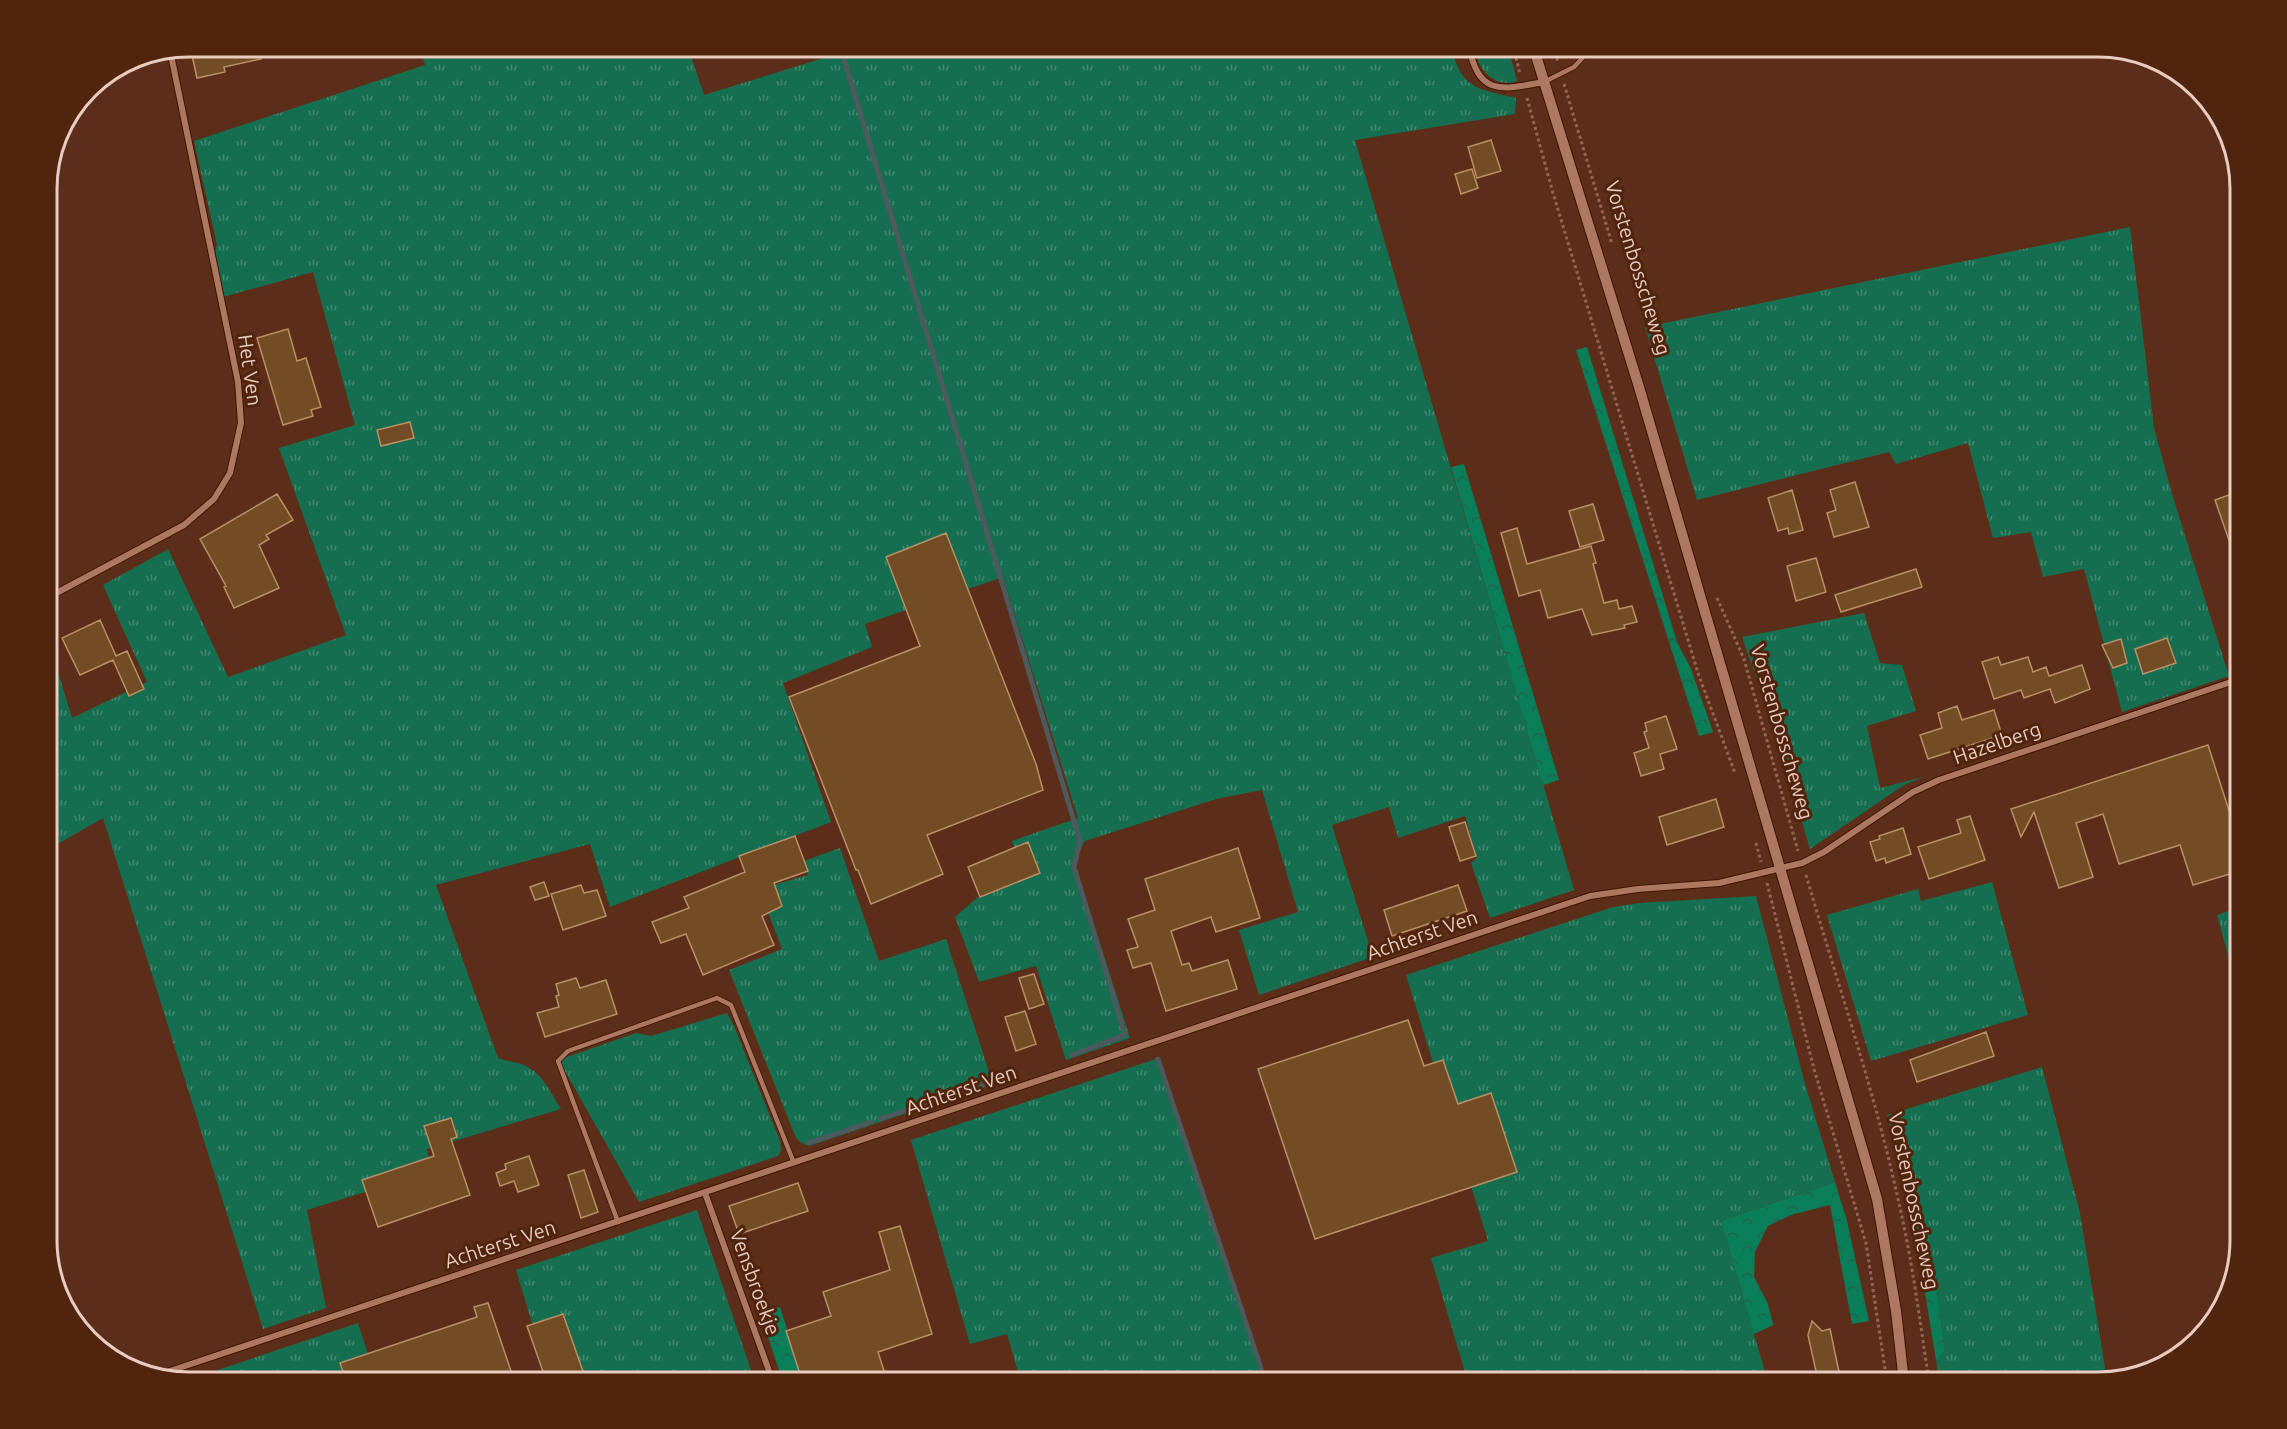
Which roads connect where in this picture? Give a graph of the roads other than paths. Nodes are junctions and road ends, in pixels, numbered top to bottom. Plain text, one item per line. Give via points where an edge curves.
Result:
1 (1471, 57) edge
2 (1536, 57) edge
3 (1583, 57) edge
4 (172, 58) edge
5 (1544, 82) junction
6 (57, 593) edge
7 (2230, 683) edge
8 (1780, 869) junction
9 (794, 1163) junction
10 (705, 1193) junction
11 (618, 1222) junction
12 (170, 1371) edge
13 (769, 1372) edge
14 (1903, 1372) edge

1 - 5 street via 1478,76 1490,84 1509,90
2 - 5 street, Vorstenbosscheweg
3 - 5 lane via 1574,67
4 - 6 street, Het Ven via 238,382 241,423 230,473 214,499 184,525
5 - 8 street, Vorstenbosscheweg via 1640,387
7 - 8 street, Hazelberg via 1939,780 1913,792 1824,852
8 - 9 street, Achterst Ven via 1719,883 1590,896
8 - 14 street, Vorstenbosscheweg via 1877,1199
9 - 10 street, Achterst Ven
9 - 11 lane via 731,1005 717,998 568,1051 558,1060
10 - 11 street, Achterst Ven
10 - 13 street, Vensbroekje
11 - 12 street, Achterst Ven

